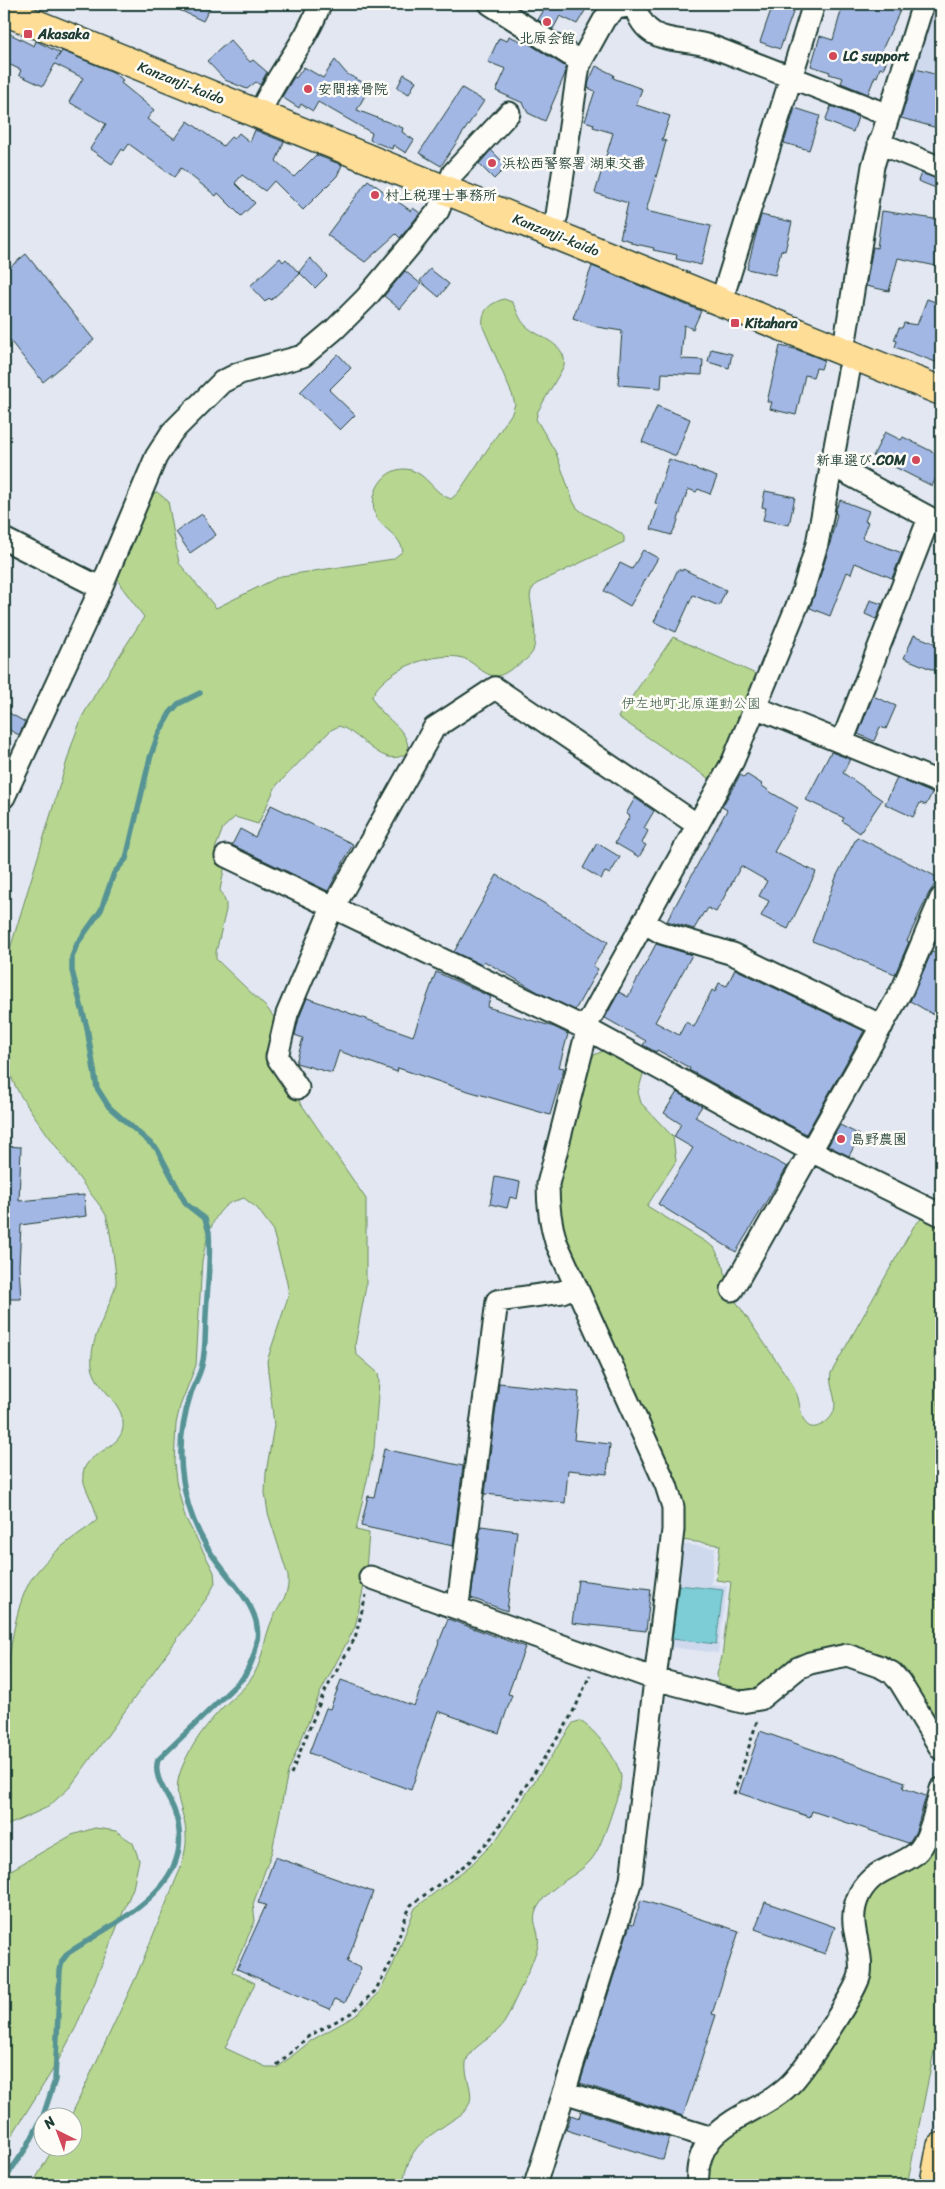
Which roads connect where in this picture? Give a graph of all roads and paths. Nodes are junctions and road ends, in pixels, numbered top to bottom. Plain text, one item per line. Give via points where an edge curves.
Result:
1 (320, 4) edge
2 (490, 4) edge
3 (634, 4) edge
4 (814, 4) edge
5 (923, 4) edge
6 (4, 11) edge
7 (581, 62) junction
8 (791, 77) junction
9 (509, 113) dead end
10 (259, 115) junction
11 (888, 115) junction
12 (879, 143) junction
13 (941, 168) edge
14 (446, 190) junction
15 (550, 233) junction
16 (721, 302) junction
17 (848, 353) junction
18 (941, 391) edge
19 (831, 469) junction
20 (935, 521) edge
21 (4, 538) edge
22 (101, 588) junction
23 (756, 706) junction
24 (842, 742) junction
25 (941, 783) edge
26 (4, 797) edge
27 (696, 824) junction
28 (226, 856) dead end
29 (941, 898) edge
30 (333, 907) junction
31 (642, 922) junction
32 (882, 1026) junction
33 (587, 1029) junction
34 (298, 1088) dead end
35 (811, 1151) junction
36 (941, 1215) edge
37 (576, 1286) junction
38 (732, 1290) dead end
39 (941, 1342) edge
40 (938, 1350) dead end
41 (370, 1577) joint
42 (455, 1607) junction
43 (596, 1658) junction
44 (655, 1680) junction
45 (755, 1701) junction
46 (941, 1749) edge
47 (291, 1774) dead end
48 (941, 1788) edge
49 (734, 1794) dead end
50 (277, 2065) dead end
51 (564, 2092) junction
52 (712, 2138) junction
53 (941, 2147) edge
54 (535, 2185) edge
55 (698, 2185) edge
56 (934, 2185) edge

1 - 10 street
2 - 7 street
3 - 7 street via 617,8 605,18
3 - 8 street via 638,17 655,35 667,40 706,44
4 - 8 street
5 - 11 street
6 - 10 main road, Kanzanji-kaido
7 - 15 street via 558,216
8 - 11 street
8 - 16 street
9 - 14 street via 454,173
10 - 14 main road, Kanzanji-kaido
11 - 12 street
12 - 13 street
12 - 17 street via 870,178 846,335
14 - 15 main road, Kanzanji-kaido
14 - 22 street via 438,211 388,273 320,343 294,360 240,373 222,382 172,432 156,457
15 - 16 main road, Kanzanji-kaido
16 - 17 main road, Kanzanji-kaido
17 - 18 main road, Kanzanji-kaido
17 - 19 street via 849,371
19 - 20 street via 843,471
19 - 23 street via 810,568
20 - 24 street
21 - 22 street
22 - 26 street
23 - 24 street
23 - 27 street via 733,761
24 - 25 street
27 - 30 street via 495,688 434,728
27 - 31 street
28 - 30 street
29 - 32 street via 903,988
30 - 33 street
30 - 34 street via 287,1014 277,1058
31 - 32 street via 662,933 724,951
31 - 33 street
32 - 35 street
33 - 35 street
33 - 37 street via 548,1184 550,1224
35 - 36 street
35 - 38 street
37 - 42 street via 562,1292 497,1301 459,1597
37 - 44 street via 673,1507
39 - 40 path
41 - 42 street
41 - 47 path via 355,1638 323,1695
42 - 43 street
43 - 44 street
43 - 50 path via 566,1725 492,1837 469,1862 412,1905 390,1964 375,1991 353,2012 309,2036
44 - 45 street via 742,1702
44 - 51 street via 631,1880
45 - 46 street via 798,1668 847,1654 882,1667 896,1678
45 - 49 path via 758,1716
48 - 52 street via 923,1846 915,1854 869,1880 856,1903 853,1930 860,1974 853,1993 794,2080 779,2093 723,2127
51 - 52 street
51 - 54 street
52 - 55 street via 702,2155
53 - 56 main road

